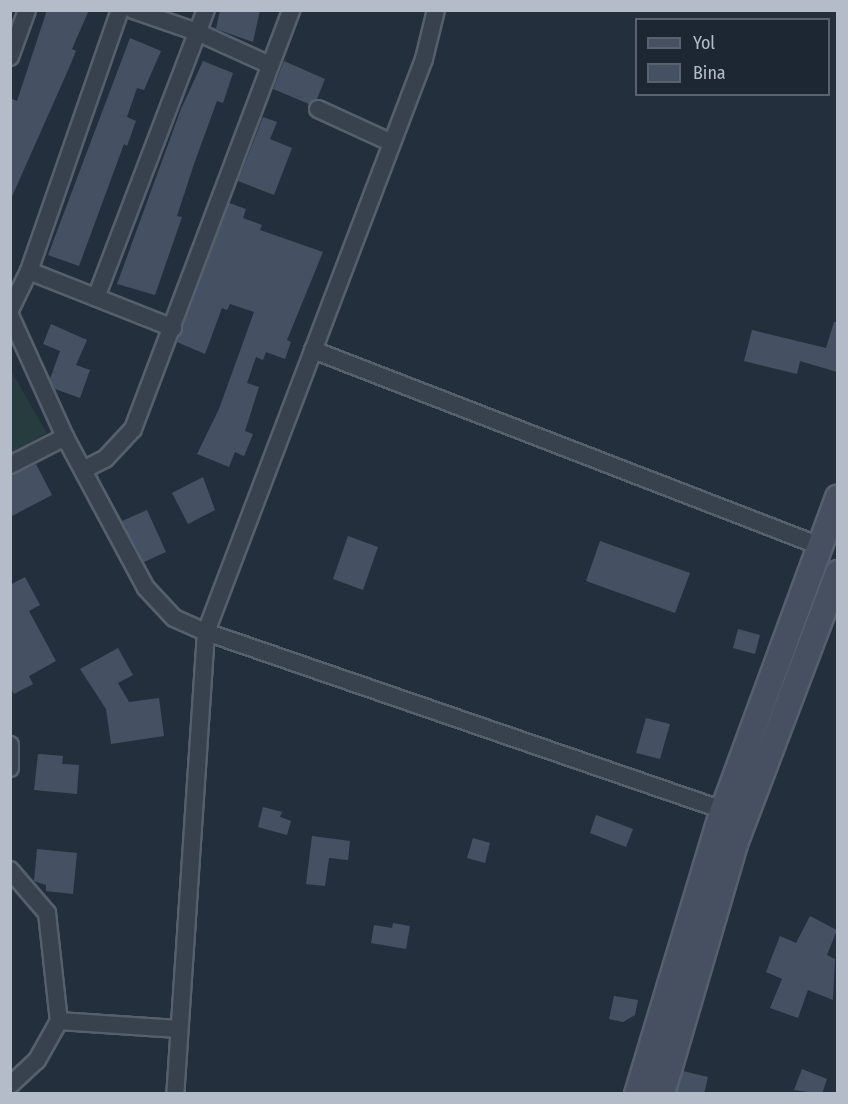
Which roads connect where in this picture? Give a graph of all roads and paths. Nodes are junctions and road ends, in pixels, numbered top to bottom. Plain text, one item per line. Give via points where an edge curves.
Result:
1 (27, 10) edge
2 (120, 10) edge
3 (133, 10) edge
4 (206, 10) edge
5 (291, 10) edge
6 (436, 10) edge
7 (198, 32) junction
8 (10, 57) edge
9 (270, 65) junction
10 (318, 109) dead end
11 (392, 143) junction
12 (29, 271) junction
13 (97, 295) junction
14 (10, 313) edge
15 (173, 328) junction
16 (313, 350) junction
17 (65, 437) junction
18 (10, 465) edge
19 (83, 470) junction
20 (837, 498) edge
21 (820, 546) junction
22 (837, 573) edge
23 (206, 632) junction
24 (10, 745) edge
25 (10, 768) edge
26 (723, 810) junction
27 (10, 870) edge
28 (59, 1021) junction
29 (178, 1029) junction
30 (10, 1085) edge
31 (175, 1094) edge
32 (637, 1094) edge
33 (662, 1094) edge

1 - 8 street
2 - 12 street
3 - 7 street
4 - 7 street
5 - 9 street
6 - 11 street via 424,59
7 - 9 street
7 - 13 street
9 - 15 street
10 - 11 street
11 - 16 street
12 - 13 street
12 - 14 street
13 - 15 street
14 - 17 street
15 - 19 street via 134,429 105,459
16 - 21 street
16 - 23 street
17 - 18 street
17 - 19 street
19 - 23 street via 146,588 174,618
20 - 21 main road
21 - 26 main road
22 - 33 main road via 735,844
23 - 26 street
23 - 29 street
24 - 25 street
26 - 32 main road
27 - 28 street via 47,913
28 - 29 street
28 - 30 street via 37,1060
29 - 31 street

